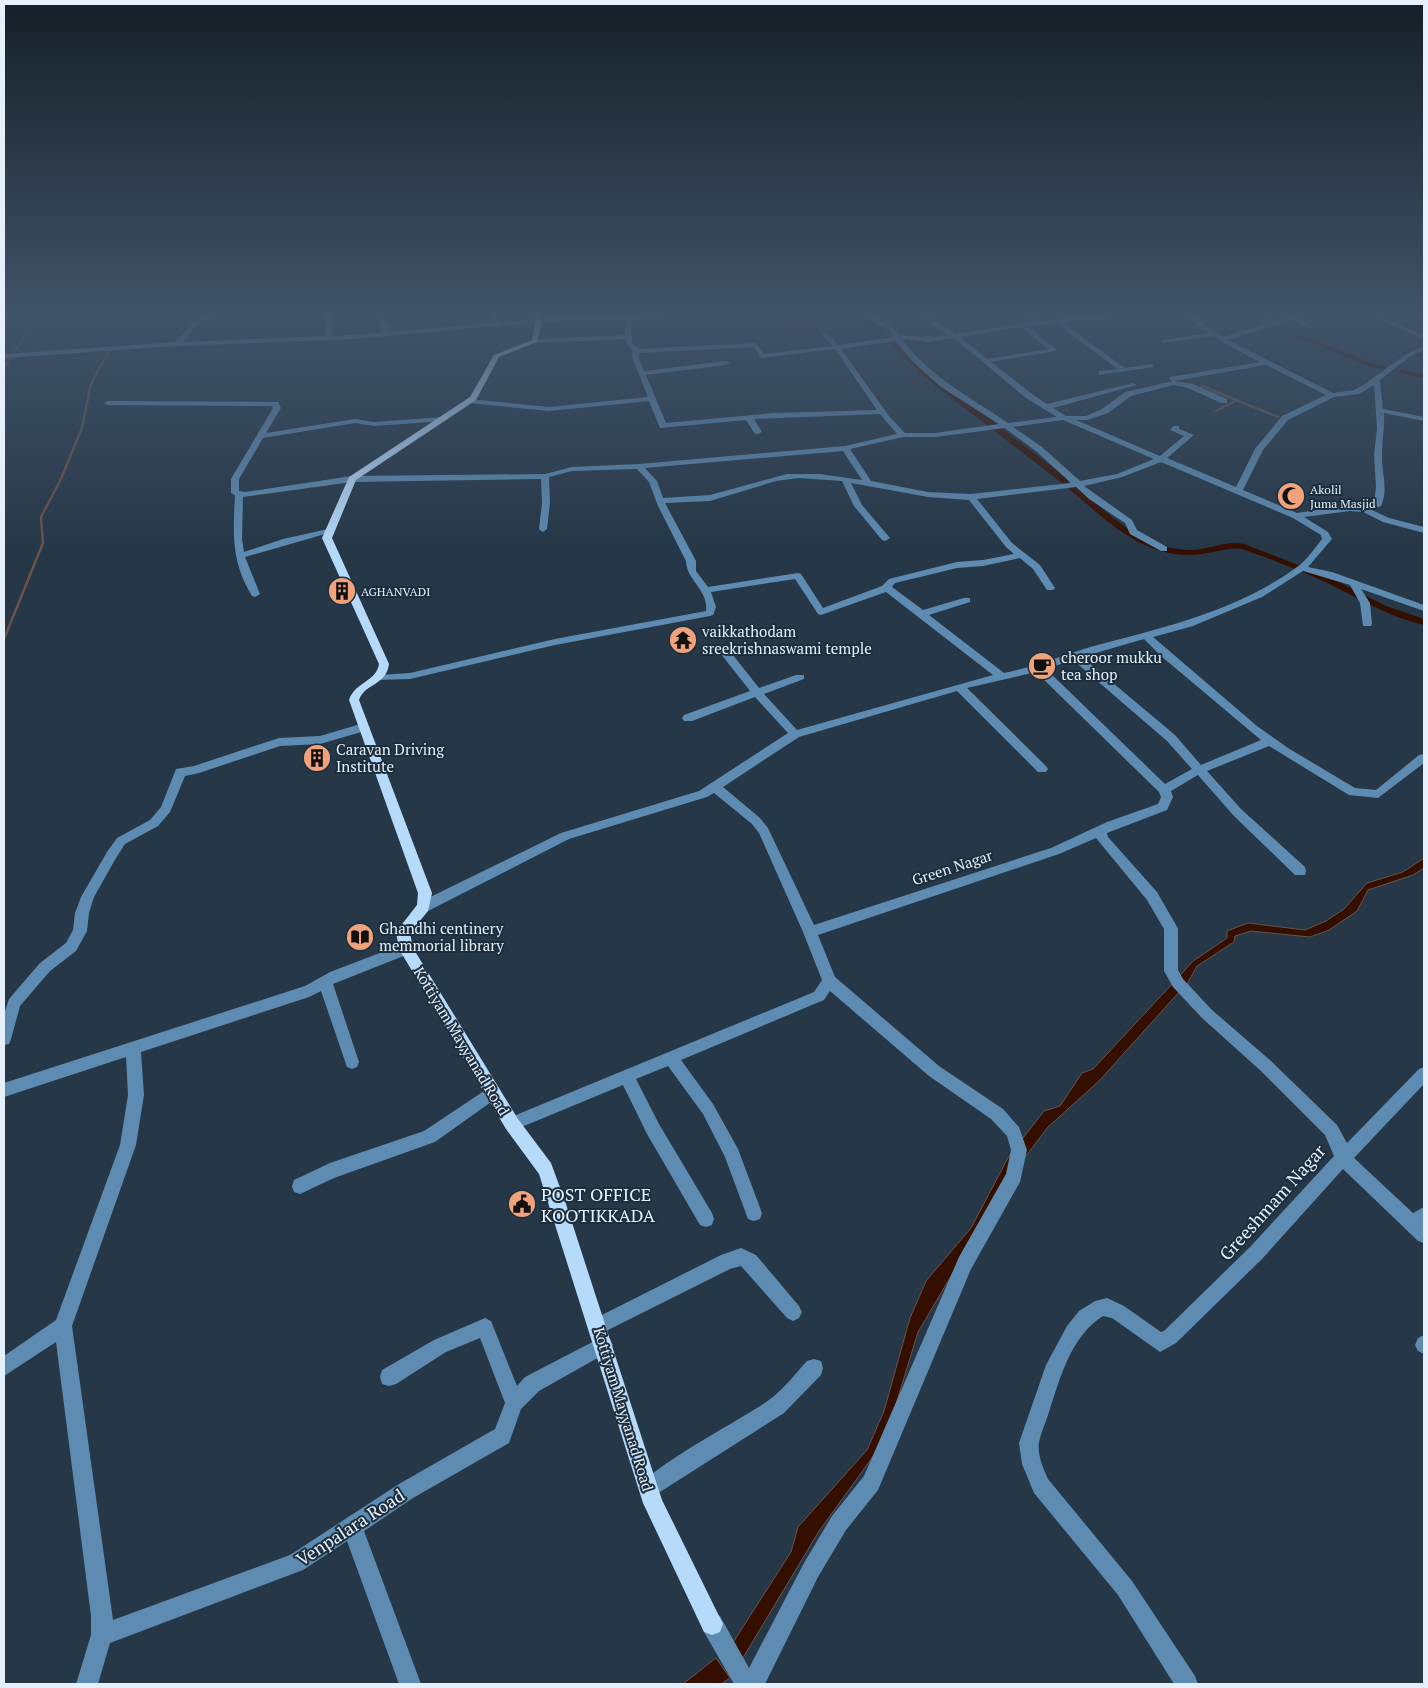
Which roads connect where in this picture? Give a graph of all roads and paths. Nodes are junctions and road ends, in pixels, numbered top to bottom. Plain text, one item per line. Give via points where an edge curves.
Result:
1 (475, 391) edge
2 (649, 391) edge
3 (867, 391) edge
4 (954, 391) edge
5 (1024, 391) edge
6 (1117, 391) edge
7 (1141, 391) edge
8 (1201, 391) edge
9 (1323, 391) edge
10 (1358, 391) edge
11 (1378, 391) edge
12 (1332, 395) junction
13 (652, 399) junction
14 (469, 400) junction
15 (1224, 401) dead end
16 (108, 403) dead end
17 (1046, 407) junction
18 (1379, 410) junction
19 (882, 412) junction
20 (749, 418) junction
21 (1064, 418) junction
22 (444, 419) junction
23 (1424, 419) edge
24 (1006, 427) junction
25 (1176, 428) dead end
26 (758, 432) dead end
27 (903, 435) junction
28 (261, 436) junction
29 (846, 448) junction
30 (1161, 459) junction
31 (639, 466) junction
32 (545, 476) junction
33 (352, 479) junction
34 (846, 481) junction
35 (1078, 483) junction
36 (868, 484) junction
37 (1238, 491) junction
38 (239, 494) junction
39 (971, 497) junction
40 (660, 501) junction
41 (1365, 510) junction
42 (1296, 516) junction
43 (543, 528) dead end
44 (1424, 530) edge
45 (328, 532) junction
46 (885, 538) dead end
47 (1164, 549) dead end
48 (1020, 555) junction
49 (240, 556) junction
50 (1302, 568) junction
51 (1354, 583) junction
52 (887, 588) junction
53 (1050, 588) dead end
54 (706, 590) junction
55 (255, 594) dead end
56 (967, 600) dead end
57 (1424, 608) edge
58 (922, 614) junction
59 (1367, 624) dead end
60 (1146, 635) junction
61 (725, 652) dead end
62 (1074, 656) junction
63 (1037, 667) junction
64 (380, 678) junction
65 (800, 678) dead end
66 (1002, 678) junction
67 (959, 687) junction
68 (758, 693) junction
69 (688, 718) dead end
70 (364, 727) junction
71 (795, 734) junction
72 (1269, 741) junction
73 (1423, 758) dead end
74 (1042, 769) dead end
75 (1201, 770) junction
76 (714, 786) junction
77 (1164, 790) junction
78 (1103, 830) junction
79 (1300, 871) dead end
80 (423, 907) junction
81 (810, 932) junction
82 (406, 949) junction
83 (828, 981) junction
84 (325, 982) junction
85 (4, 1039) edge
86 (133, 1049) junction
87 (671, 1058) junction
88 (352, 1062) dead end
89 (1424, 1074) edge
90 (627, 1077) junction
91 (4, 1090) edge
92 (493, 1092) junction
93 (512, 1124) junction
94 (1343, 1158) junction
95 (300, 1186) dead end
96 (754, 1213) dead end
97 (706, 1220) dead end
98 (1421, 1225) edge
99 (793, 1312) dead end
100 (63, 1326) junction
101 (601, 1336) junction
102 (4, 1367) edge
103 (814, 1368) dead end
104 (389, 1377) dead end
105 (514, 1403) junction
106 (649, 1489) junction
107 (352, 1527) junction
108 (712, 1624) joint
109 (102, 1635) junction
110 (87, 1684) edge
111 (410, 1684) edge
112 (746, 1684) edge
113 (753, 1684) edge
114 (1188, 1684) edge

1 - 14 main road
2 - 13 street
3 - 19 street
4 - 24 street
5 - 17 street
6 - 17 street
7 - 21 street via 1128,394 1105,411 1087,418
8 - 15 street
9 - 12 street
10 - 12 street
11 - 18 street
12 - 37 street via 1285,418 1276,427 1259,449
13 - 14 street via 550,409
13 - 20 street via 662,424 667,427
14 - 22 main road
16 - 28 street via 275,404 277,408
17 - 21 street
18 - 23 street
18 - 41 street via 1378,460 1382,492 1378,504
19 - 20 street
19 - 27 street
20 - 26 street
21 - 24 street
21 - 30 street
22 - 28 street via 374,424 355,421
22 - 33 main road
24 - 27 street
24 - 35 street via 1039,449
25 - 30 street via 1174,430 1190,435
27 - 29 street
28 - 38 street via 235,479 234,490
29 - 31 street
29 - 36 street
30 - 35 street via 1110,478
30 - 37 street
31 - 32 street via 572,469
31 - 40 street via 653,481
32 - 33 street
32 - 43 street
33 - 38 street
33 - 45 main road
34 - 36 street
34 - 40 street via 796,476 710,498
34 - 46 street via 858,506
35 - 39 street
35 - 47 street via 1128,522 1133,532
36 - 39 street via 952,498
37 - 42 street
38 - 49 street via 237,539
39 - 48 street
40 - 54 street via 691,561 691,570
41 - 42 street via 1350,508
41 - 44 street via 1386,520
42 - 50 street via 1325,534 1327,539
45 - 49 street
45 - 64 main road via 330,548 384,664
48 - 52 street via 957,565 892,581
48 - 53 street via 1037,567
49 - 55 street
50 - 51 street
50 - 60 street via 1259,595 1189,624
51 - 57 street
51 - 59 street via 1365,603
52 - 54 street via 821,612 798,576
52 - 58 street
54 - 64 street via 712,605 711,612 705,615 555,642 410,676
56 - 58 street
58 - 66 street
60 - 62 street
60 - 72 street
61 - 68 street
62 - 63 street
62 - 75 street via 1171,738
63 - 66 street
63 - 77 street
64 - 70 main road via 355,693 354,700
65 - 68 street
66 - 67 street
67 - 71 street
67 - 74 street
68 - 69 street
68 - 71 street
70 - 80 main road via 425,893
70 - 85 street via 320,740 279,742 180,772 166,809 154,823 121,841 111,855 88,897 80,931 71,946 45,967 14,1003
71 - 76 street
72 - 73 street via 1353,792 1363,794 1378,794
72 - 75 street
75 - 77 street
75 - 79 street via 1237,812
76 - 80 street via 702,794 565,836
76 - 81 street via 760,825
77 - 78 street via 1167,797 1163,807
78 - 81 street, Green Nagar via 1055,851
78 - 94 street, Greeshmam Nagar via 1102,838 1152,896 1170,929 1171,971 1178,983 1331,1130
80 - 82 main road via 403,932
81 - 83 street
82 - 84 street
82 - 92 main road, Kottiyam Mayyanad Road
83 - 87 street via 819,996
83 - 113 street via 934,1071 996,1114 1013,1132 1019,1150 1014,1176 965,1263 871,1483 839,1523 811,1570
84 - 86 street via 309,991
84 - 88 street
86 - 91 street
86 - 100 street via 136,1095 128,1145
87 - 90 street
87 - 96 street via 708,1109 732,1154
89 - 94 street
90 - 93 street
90 - 97 street
92 - 93 main road, Kottiyam Mayyanad Road
92 - 95 street via 429,1137 330,1171
93 - 101 main road, Kottiyam Mayyanad Road via 544,1169 558,1201
94 - 98 street
94 - 114 street, Greeshmam Nagar via 1256,1253 1170,1337 1160,1342 1107,1307 1100,1307 1084,1317 1053,1372 1029,1443 1032,1464 1041,1486 1125,1588
99 - 101 street, Venpalara Road via 750,1261 741,1257 727,1261
100 - 102 street
100 - 109 street
101 - 105 street, Venpalara Road via 532,1384
101 - 106 main road, Kottiyam Mayyanad Road
103 - 106 street via 777,1406 686,1462
104 - 105 street via 440,1346 485,1327
105 - 107 street, Venpalara Road via 502,1436 406,1490
106 - 108 main road, Kottiyam Mayyanad Road via 653,1504
107 - 109 street, Venpalara Road via 296,1564
107 - 111 street
108 - 112 street, Kottiyam Mayyanad Road
109 - 110 street

